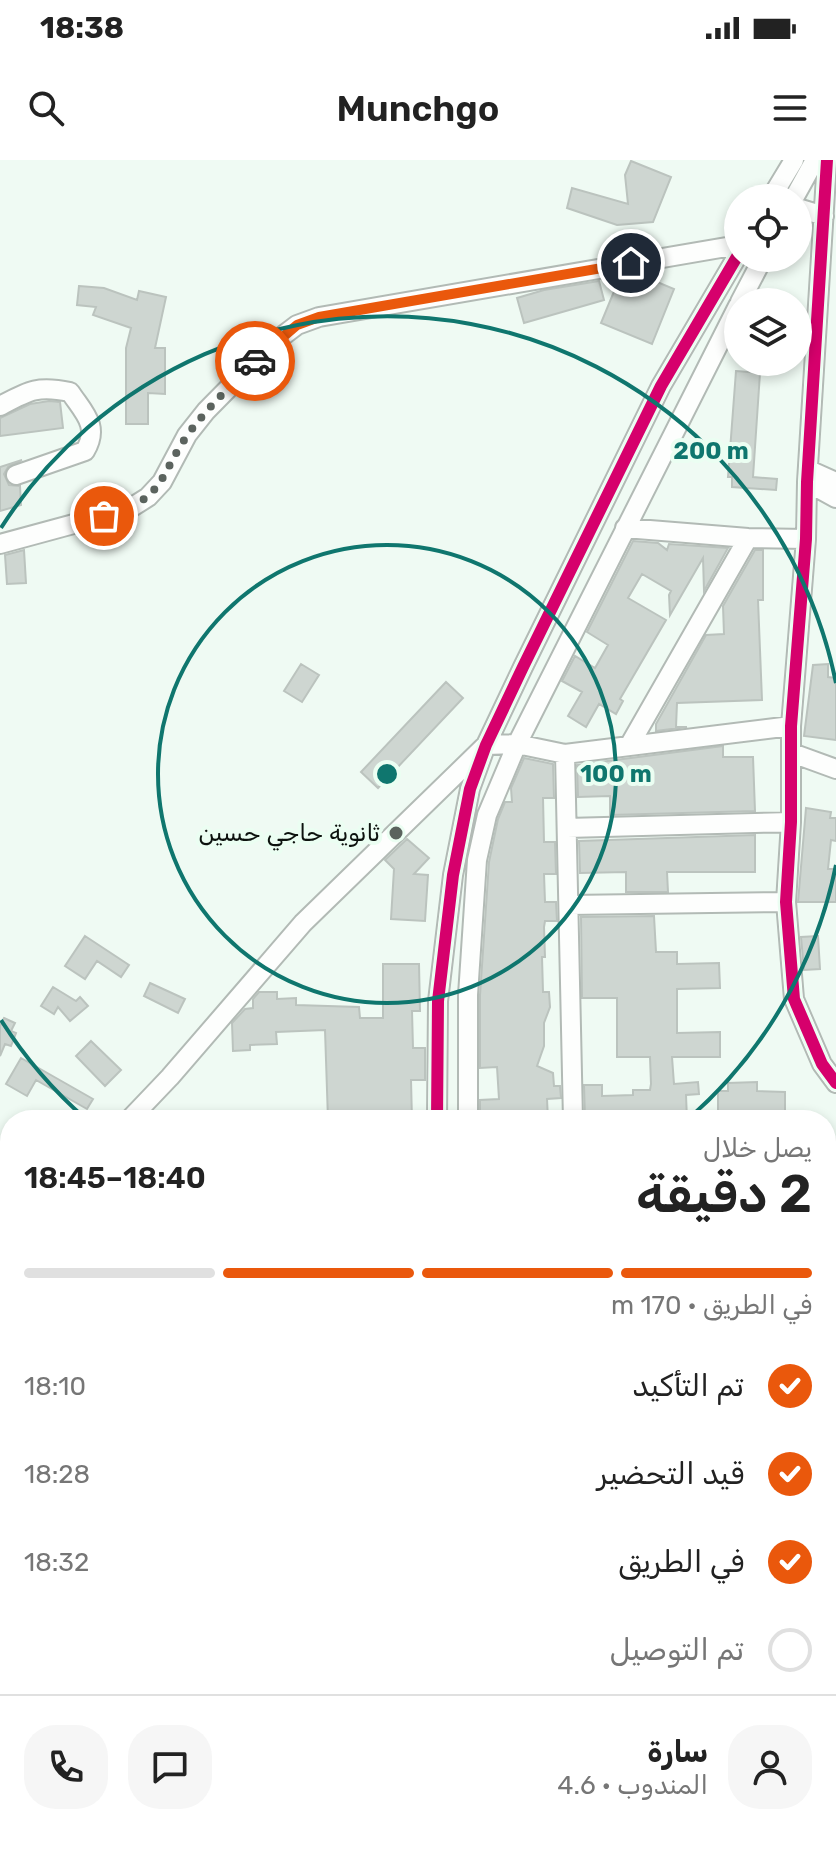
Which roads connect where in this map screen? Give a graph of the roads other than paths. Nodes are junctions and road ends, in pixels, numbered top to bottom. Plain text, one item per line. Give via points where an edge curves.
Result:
1 (794, 160) edge
2 (815, 160) edge
3 (827, 160) edge
4 (779, 184) edge
5 (802, 184) edge
6 (812, 212) edge
7 (824, 216) junction
8 (724, 247) edge
9 (728, 272) edge
10 (724, 333) edge
11 (0, 406) edge
12 (16, 475) dead end
13 (808, 476) junction
14 (836, 482) edge
15 (836, 498) edge
16 (625, 528) junction
17 (748, 538) junction
18 (806, 539) junction
19 (0, 544) edge
20 (791, 726) junction
21 (517, 744) junction
22 (486, 745) junction
23 (629, 746) junction
24 (792, 753) junction
25 (565, 754) junction
26 (836, 769) edge
27 (791, 822) junction
28 (567, 828) junction
29 (786, 902) junction
30 (569, 905) junction
31 (836, 1083) edge
32 (139, 1110) edge
33 (437, 1110) edge
34 (468, 1110) edge
35 (573, 1110) edge

1 - 4 street
2 - 5 street
3 - 7 street
6 - 7 street
7 - 13 street
8 - 19 street via 297,325 206,411 148,497 129,509
9 - 22 street via 661,386
10 - 16 street
11 - 12 street via 47,387 70,392 92,424 92,440 85,451
13 - 14 street
13 - 15 street
13 - 18 street
16 - 17 street
16 - 21 street
17 - 18 street
17 - 23 street
18 - 20 street
20 - 23 street
20 - 24 street
21 - 22 street
21 - 25 street
21 - 34 street via 487,815 477,860 468,995
22 - 32 street via 303,923
22 - 33 street via 470,789 453,875 438,1001
23 - 25 street
24 - 26 street
24 - 27 street
25 - 28 street
27 - 28 street
27 - 29 street
28 - 30 street
29 - 30 street
29 - 31 street via 794,999 822,1064
30 - 35 street

